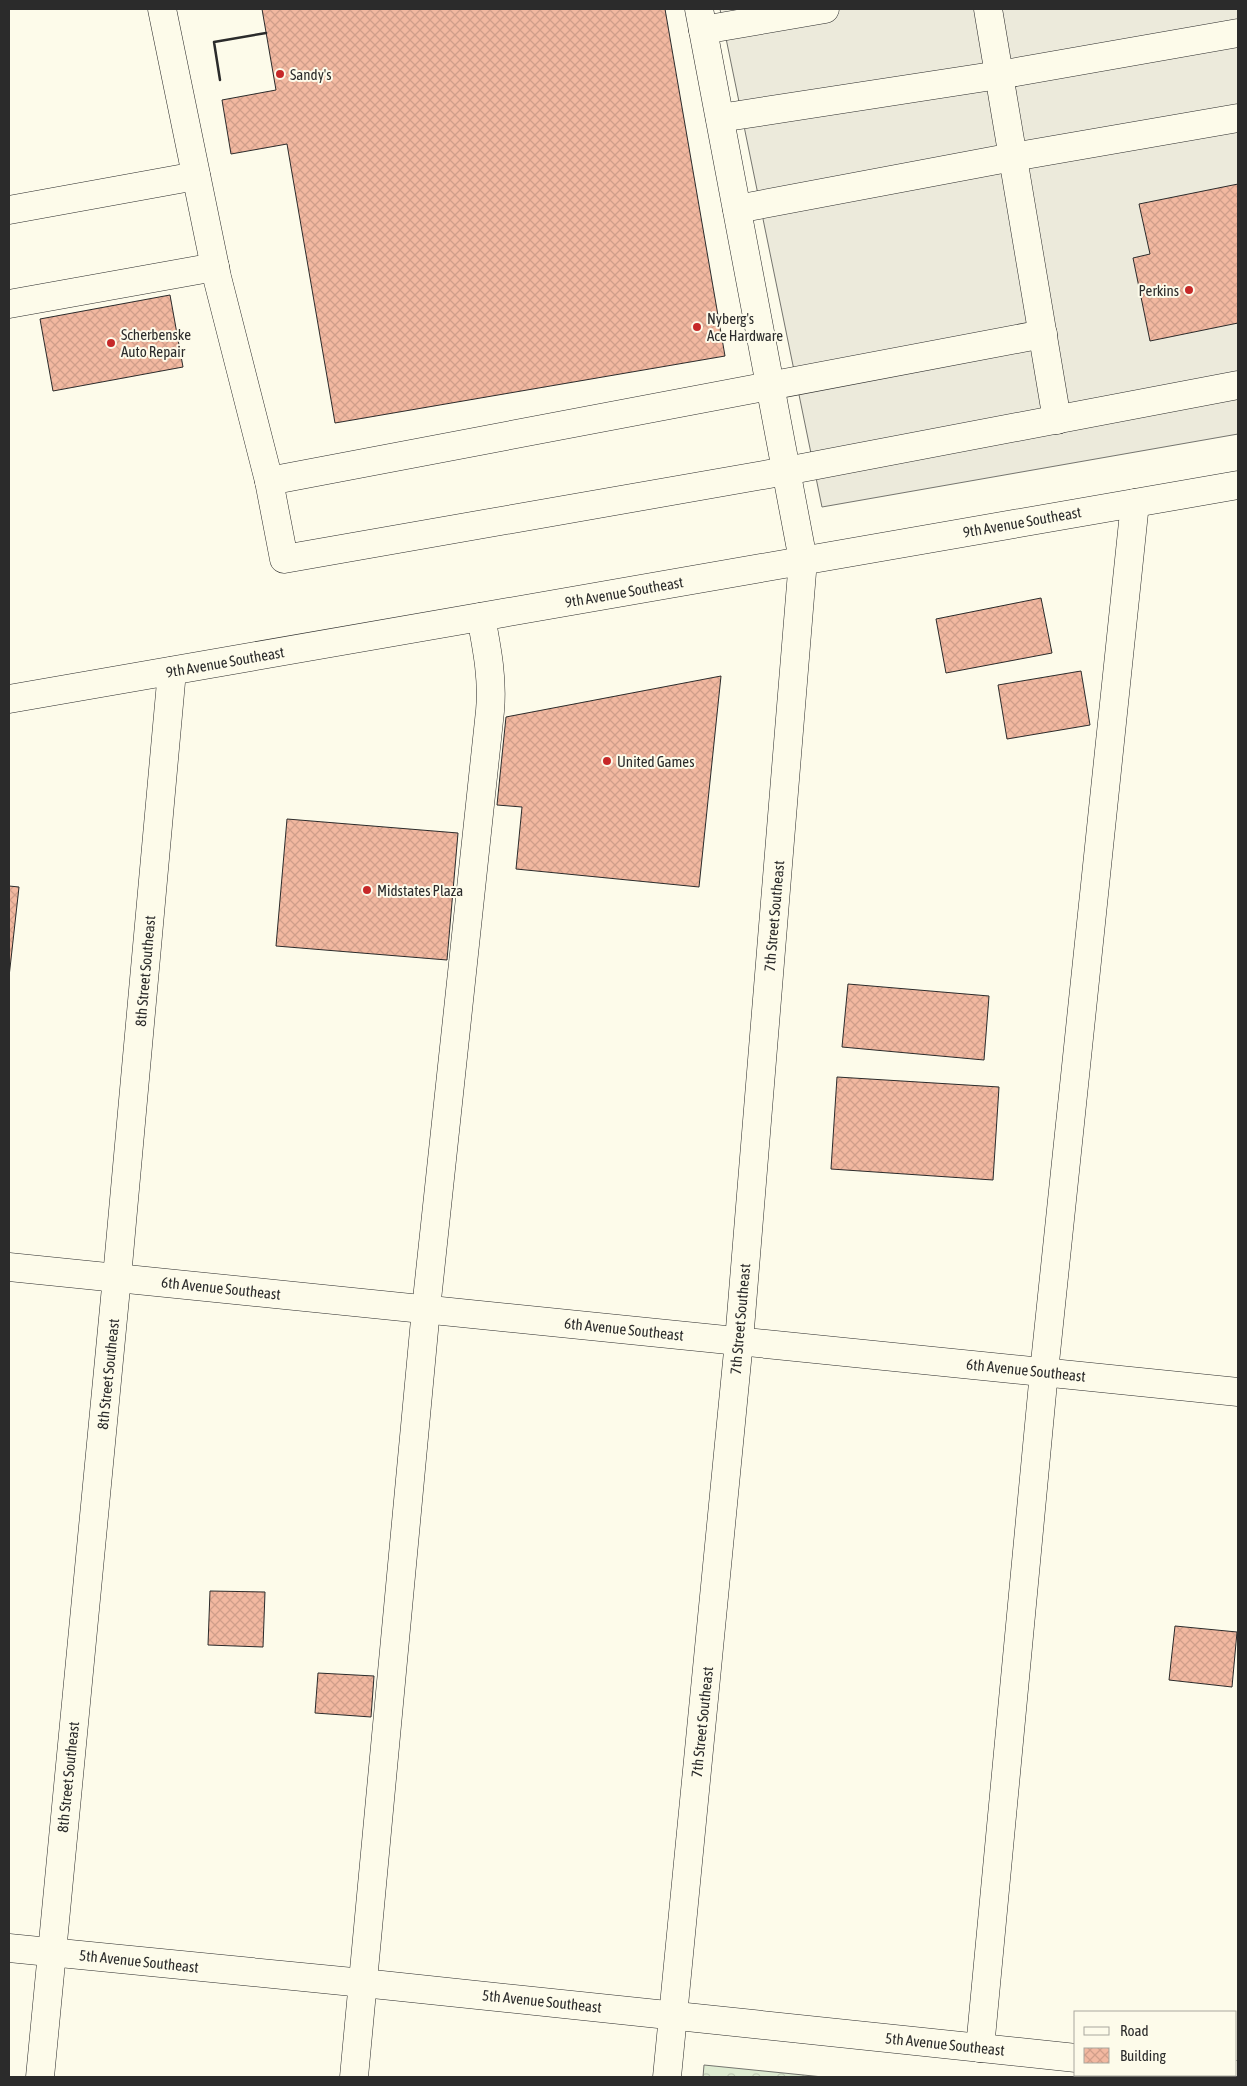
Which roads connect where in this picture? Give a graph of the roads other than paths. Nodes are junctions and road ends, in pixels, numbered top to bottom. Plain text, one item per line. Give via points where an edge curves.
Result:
1 (162, 9) edge
2 (825, 9) edge
3 (988, 9) edge
4 (701, 19) edge
5 (1238, 33) edge
6 (999, 75) junction
7 (720, 118) junction
8 (1238, 118) edge
9 (1013, 157) junction
10 (196, 176) junction
11 (737, 209) junction
12 (9, 210) edge
13 (215, 267) junction
14 (9, 304) edge
15 (1043, 334) junction
16 (1238, 385) edge
17 (771, 386) junction
18 (1057, 420) junction
19 (786, 471) junction
20 (269, 480) junction
21 (1238, 484) edge
22 (1134, 503) junction
23 (803, 560) junction
24 (481, 617) junction
25 (172, 671) junction
26 (9, 700) edge
27 (9, 1267) edge
28 (117, 1277) junction
29 (426, 1309) junction
30 (739, 1341) junction
31 (1044, 1372) junction
32 (1238, 1392) edge
33 (9, 1948) edge
34 (51, 1952) junction
35 (363, 1983) junction
36 (674, 2015) junction
37 (980, 2048) junction
38 (1074, 2058) edge
39 (40, 2077) edge
40 (354, 2077) edge
41 (667, 2077) edge

1 - 10 street
2 - 4 street
3 - 6 street
4 - 7 street, 7th Street Southeast
5 - 6 street
6 - 7 street
6 - 9 street
7 - 11 street, 7th Street Southeast
8 - 9 street
9 - 11 street
9 - 15 street
10 - 12 street
10 - 13 street
11 - 17 street, 7th Street Southeast
13 - 14 street
13 - 20 street
15 - 17 street
15 - 18 street
16 - 18 street
17 - 19 street, 7th Street Southeast
17 - 20 street
18 - 19 street
19 - 20 street via 284,560
19 - 23 street, 7th Street Southeast
21 - 22 street, 9th Avenue Southeast
22 - 23 street, 9th Avenue Southeast
22 - 31 street
23 - 24 street, 9th Avenue Southeast
23 - 30 street, 7th Street Southeast
24 - 25 street, 9th Avenue Southeast
24 - 29 street via 492,689
25 - 26 street, 9th Avenue Southeast
25 - 28 street, 8th Street Southeast
27 - 28 street, 6th Avenue Southeast
28 - 29 street, 6th Avenue Southeast
28 - 34 street, 8th Street Southeast
29 - 30 street, 6th Avenue Southeast
29 - 35 street
30 - 31 street, 6th Avenue Southeast
30 - 36 street, 7th Street Southeast
31 - 32 street, 6th Avenue Southeast
31 - 37 street
33 - 34 street, 5th Avenue Southeast
34 - 35 street, 5th Avenue Southeast
34 - 39 street, 8th Street Southeast
35 - 36 street, 5th Avenue Southeast
35 - 40 street
36 - 37 street, 5th Avenue Southeast
36 - 41 street, 7th Street Southeast
37 - 38 street, 5th Avenue Southeast

